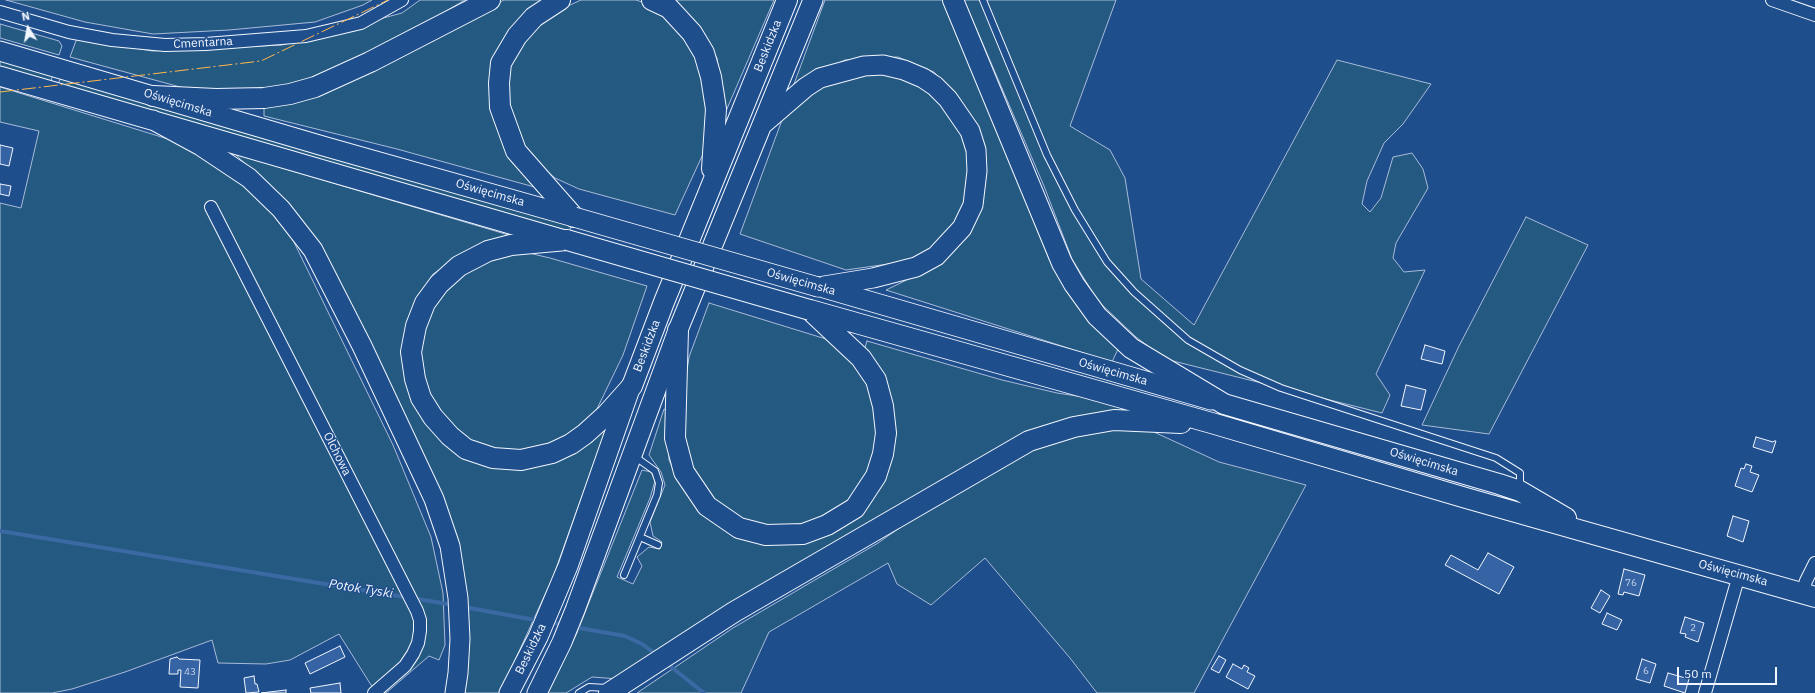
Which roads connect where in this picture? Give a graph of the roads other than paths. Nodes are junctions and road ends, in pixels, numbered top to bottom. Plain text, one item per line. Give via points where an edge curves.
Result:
1 (402, 0) edge
2 (490, 0) edge
3 (560, 0) edge
4 (652, 0) edge
5 (787, 0) edge
6 (813, 0) edge
7 (953, 0) edge
8 (982, 0) edge
9 (1772, 0) edge
10 (0, 12) edge
11 (1815, 15) edge
12 (0, 51) edge
13 (0, 76) edge
14 (152, 96) junction
15 (153, 120) junction
16 (761, 126) junction
17 (711, 188) junction
18 (211, 207) dead end
19 (574, 217) junction
20 (567, 240) junction
21 (818, 287) junction
22 (810, 310) junction
23 (678, 330) junction
24 (632, 386) junction
25 (1224, 404) junction
26 (1215, 424) junction
27 (633, 455) junction
28 (1520, 491) junction
29 (1594, 534) junction
30 (640, 536) junction
31 (658, 545) dead end
32 (1815, 563) edge
33 (624, 575) dead end
34 (1739, 576) junction
35 (1809, 595) edge
36 (612, 691) edge
37 (374, 693) edge
38 (455, 693) edge
39 (509, 693) edge
40 (537, 693) edge
41 (579, 693) edge
42 (1705, 693) edge

1 - 10 street, Cmentarna via 361,23 306,36 206,44 165,45 112,40 70,32
2 - 14 highway via 370,62 315,87 264,98
3 - 19 highway via 534,17 517,36 501,63 500,107 516,151
4 - 17 highway via 669,8 704,52 716,109
5 - 17 highway, Beskidzka
6 - 16 main road, Beskidzka
7 - 25 highway via 1062,263 1074,284 1097,316 1131,348
8 - 28 lane via 1047,155 1075,210 1107,262 1134,292 1188,340 1240,370 1281,388 1496,458 1520,473
9 - 11 street
12 - 14 main road, Oświęcimska
13 - 15 main road, Oświęcimska
14 - 19 main road, Oświęcimska
15 - 20 main road, Oświęcimska
15 - 38 main road via 201,146 249,178 281,209 313,250 362,346 434,499 450,546 458,598 460,639
16 - 21 main road via 820,78 864,66 883,65 904,70 935,86 948,99 970,131 976,150 978,171 972,205 962,228 936,256 916,267 874,278
16 - 23 main road, Beskidzka
17 - 24 highway, Beskidzka
18 - 37 street, Olchowa via 417,611 420,631 413,654 405,666
19 - 21 main road, Oświęcimska, bridge
20 - 22 highway, Oświęcimska, bridge
20 - 24 highway via 511,245 488,251 459,266 439,284 425,303 416,326 411,352 421,398 433,417 466,449 493,458 521,460 552,453 571,444 606,415
21 - 25 main road, Oświęcimska
22 - 23 highway via 861,358 876,380 884,406 886,433 876,476 855,508 827,525 803,534 766,535 739,528 707,506 684,472 675,438
22 - 26 highway, Oświęcimska
23 - 27 main road, Beskidzka
24 - 39 main road, Beskidzka via 553,603
25 - 28 highway, Oświęcimska
26 - 29 highway, Oświęcimska
26 - 36 highway via 1114,420 1074,426 1029,441 734,612
27 - 30 lane via 655,471 660,483
27 - 40 main road, Beskidzka via 575,610
28 - 29 highway, Oświęcimska
29 - 34 highway, Oświęcimska
30 - 31 lane
30 - 33 lane
32 - 35 street, Oświęcimska via 1806,581
34 - 35 highway, Oświęcimska
34 - 42 street
36 - 41 lane via 590,687

